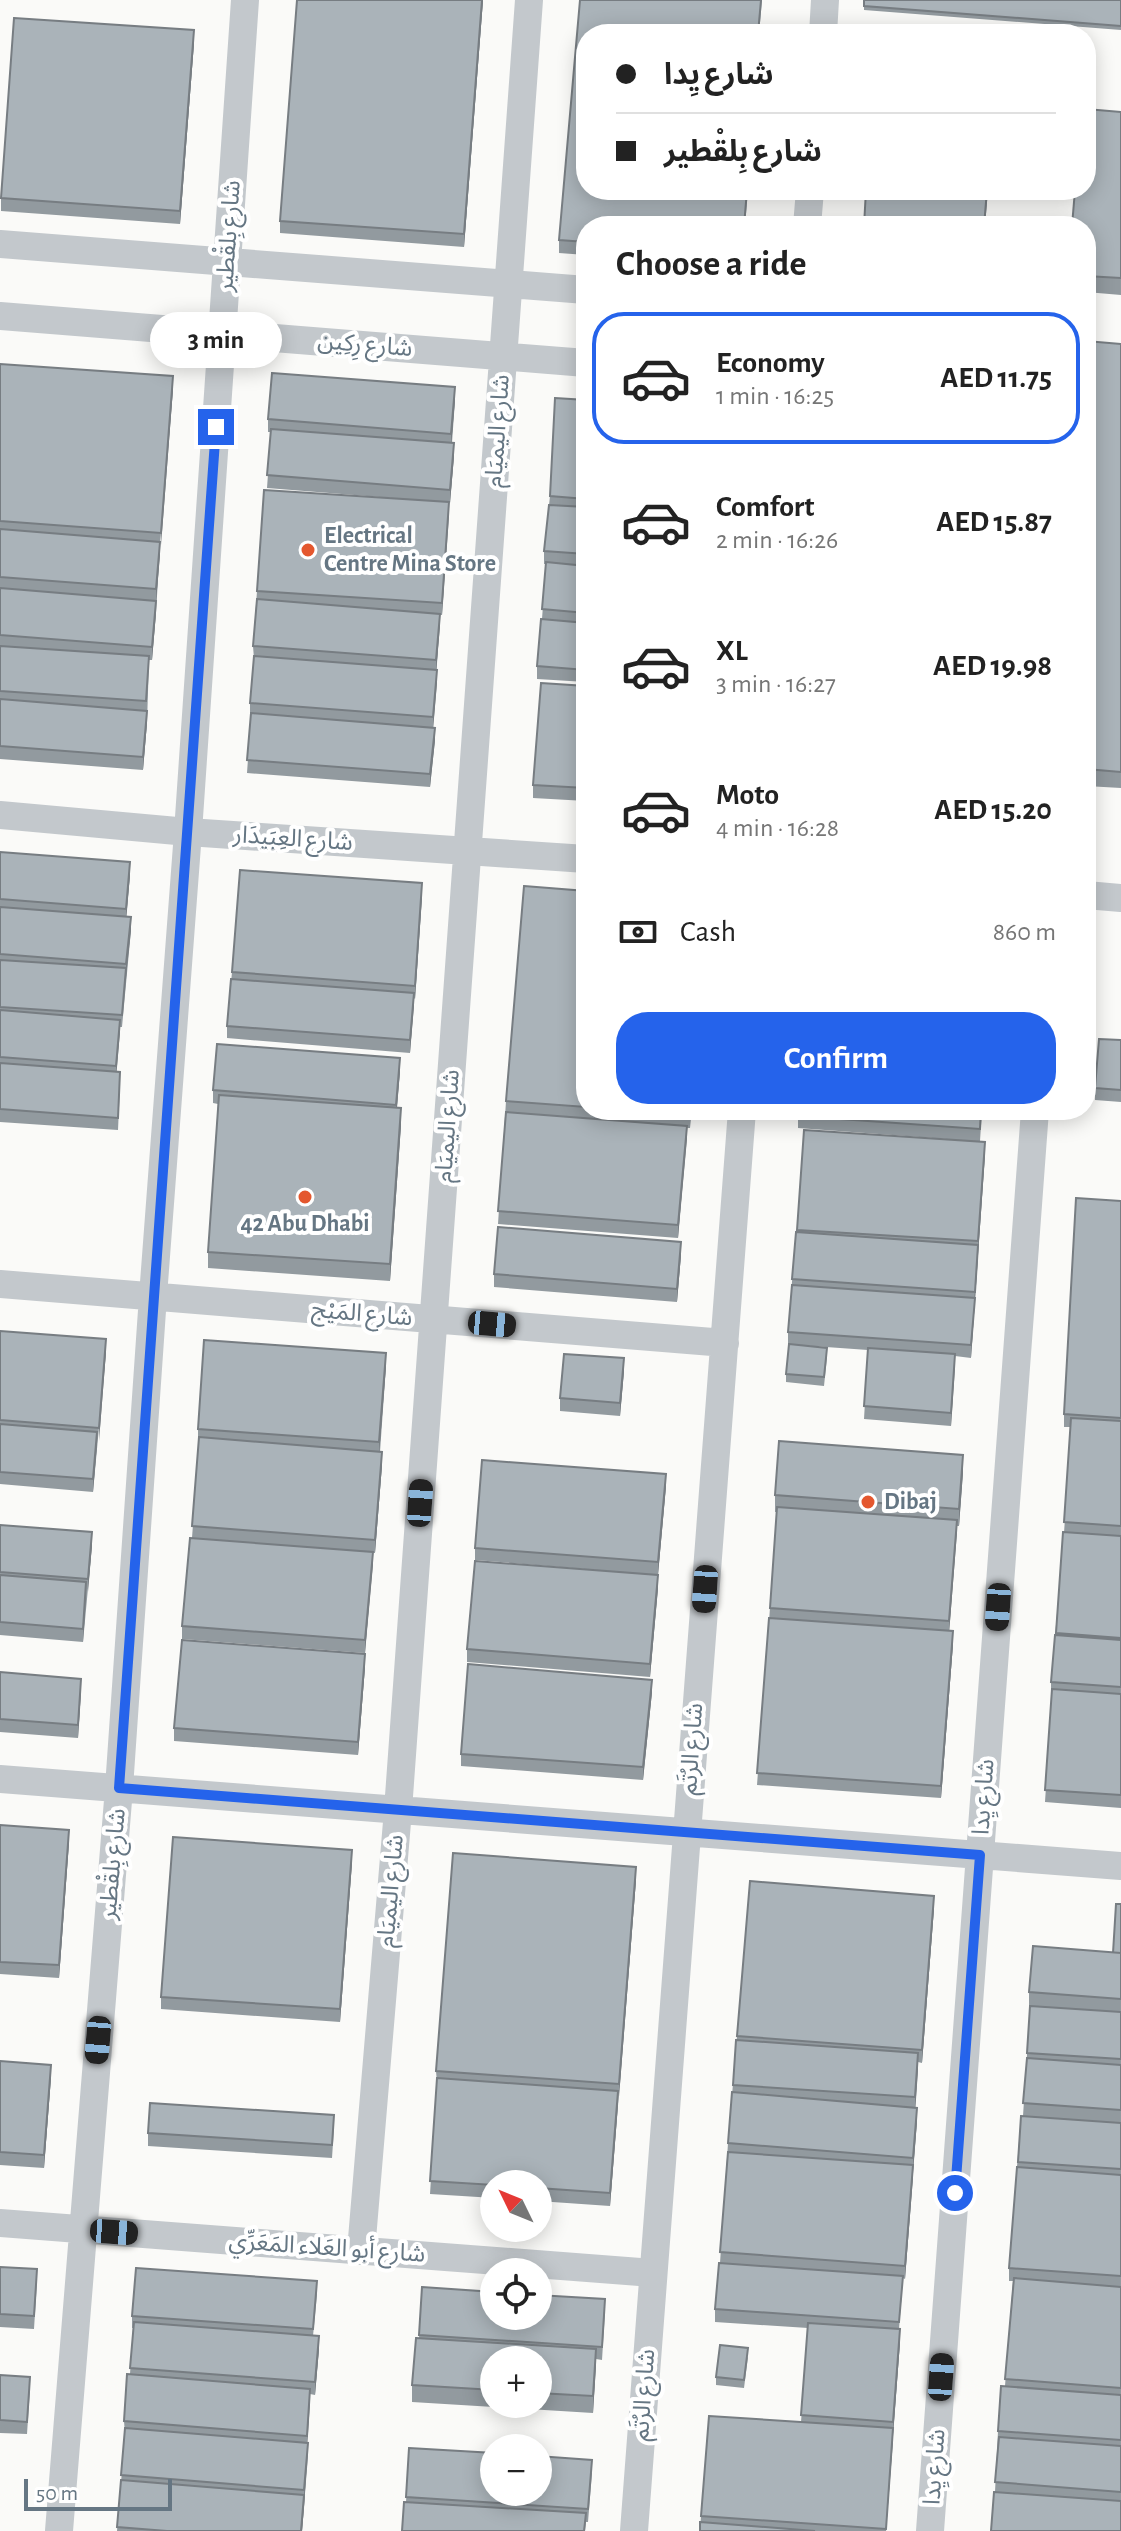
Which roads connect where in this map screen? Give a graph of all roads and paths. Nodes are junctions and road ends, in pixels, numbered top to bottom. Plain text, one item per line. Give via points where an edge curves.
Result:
1 (245, 0) edge
2 (529, 0) edge
3 (825, 0) edge
4 (824, 24) edge
5 (0, 244) edge
6 (227, 262) junction
7 (509, 284) junction
8 (576, 289) edge
9 (0, 316) edge
10 (222, 334) junction
11 (504, 356) junction
12 (576, 362) edge
13 (0, 815) edge
14 (188, 832) junction
15 (468, 851) junction
16 (576, 858) edge
17 (1096, 896) edge
18 (1121, 898) edge
19 (741, 1120) edge
20 (1034, 1120) edge
21 (0, 1284) edge
22 (153, 1296) junction
23 (433, 1319) junction
24 (725, 1343) junction
25 (0, 1779) edge
26 (119, 1788) junction
27 (398, 1810) junction
28 (686, 1832) junction
29 (980, 1855) junction
30 (1121, 1866) edge
31 (0, 2223) edge
32 (83, 2229) junction
33 (361, 2251) junction
34 (653, 2273) junction
35 (59, 2531) edge
36 (634, 2531) edge
37 (930, 2531) edge

1 - 6 street, شارع بِلقْطير
2 - 7 street, شارع اليميَام
3 - 4 street
5 - 6 street
6 - 7 street
6 - 10 street, شارع بِلقْطير
7 - 8 street
7 - 11 street, شارع اليميَام
9 - 10 street, شارع رِكِين
10 - 11 street, شارع رِكِين
10 - 14 street, شارع بِلقْطير
11 - 12 street, شارع رِكِين
11 - 15 street, شارع اليميَام
13 - 14 street, شارع العِبَيدَار
14 - 15 street, شارع العِبَيدَار
14 - 22 street, شارع بِلقْطير
15 - 16 street, شارع العِبَيدَار
15 - 23 street, شارع اليميَام
17 - 18 street
19 - 24 street, شارع الرُتَم
20 - 29 street, شارع يِدا
21 - 22 street, شارع المَيْج
22 - 23 street, شارع المَيْج
22 - 26 street, شارع بِلقْطير
23 - 24 street, شارع المَيْج
23 - 27 street, شارع اليميَام
24 - 28 street, شارع الرُتَم
25 - 26 street
26 - 27 street
26 - 32 street, شارع بِلقْطير
27 - 28 street
27 - 33 street, شارع اليميَام
28 - 29 street
28 - 34 street, شارع الرُتَم
29 - 30 street
29 - 37 street, شارع يِدا
31 - 32 street, شارع أبو العَلاء المَعَرِّي
32 - 33 street, شارع أبو العَلاء المَعَرِّي
32 - 35 street, شارع بِلقْطير
33 - 34 street, شارع أبو العَلاء المَعَرِّي
34 - 36 street, شارع الرُتَم

